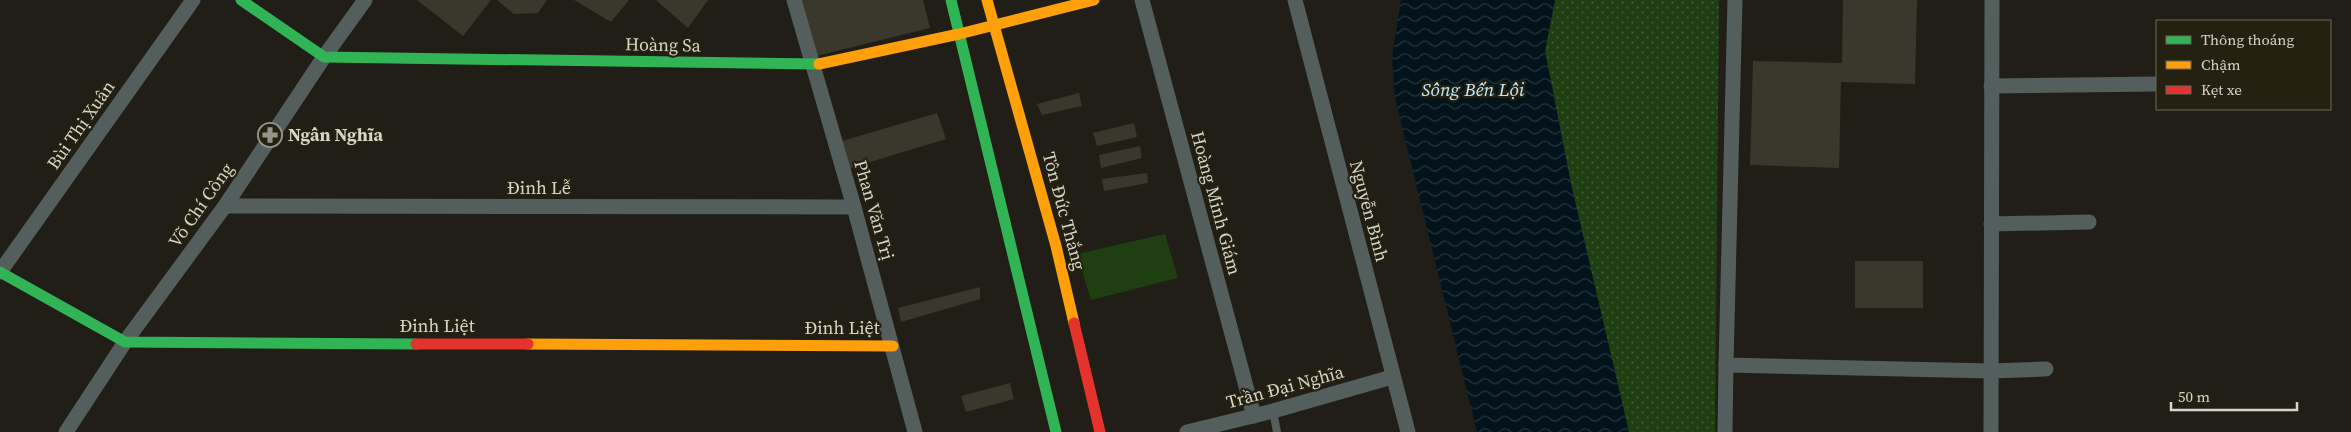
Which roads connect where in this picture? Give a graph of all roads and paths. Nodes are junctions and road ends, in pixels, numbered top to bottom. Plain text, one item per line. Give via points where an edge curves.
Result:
1 (193, 0) edge
2 (242, 0) edge
3 (366, 0) edge
4 (794, 0) edge
5 (952, 0) edge
6 (987, 0) edge
7 (1094, 0) edge
8 (1142, 0) edge
9 (1295, 0) edge
10 (1734, 0) edge
11 (1992, 0) edge
12 (995, 26) junction
13 (959, 34) junction
14 (324, 57) junction
15 (813, 64) junction
16 (2156, 84) edge
17 (1991, 86) junction
18 (225, 206) junction
19 (854, 207) junction
20 (2089, 222) dead end
21 (1991, 224) junction
22 (0, 272) edge
23 (125, 342) junction
24 (893, 346) junction
25 (1726, 366) junction
26 (2046, 368) dead end
27 (1991, 371) junction
28 (1392, 377) junction
29 (1272, 411) junction
30 (1254, 416) junction
31 (66, 432) edge
32 (915, 432) edge
33 (1056, 432) edge
34 (1100, 432) edge
35 (1187, 432) edge
36 (1277, 432) edge
37 (1408, 432) edge
38 (1725, 432) edge
39 (1991, 432) edge

1 - 22 street, Bùi Thị Xuân
2 - 14 street
3 - 14 street, Võ Chí Công
4 - 15 street, Phan Văn Trị
5 - 13 street
6 - 12 street, Tôn Đức Thắng
7 - 12 street, Hoàng Sa
8 - 30 street, Hoàng Minh Giám
9 - 28 street, Nguyễn Bình
10 - 25 street
11 - 17 street
12 - 13 street, Hoàng Sa
12 - 34 street, Tôn Đức Thắng via 1056,246
13 - 15 street, Hoàng Sa
13 - 33 street
14 - 15 street, Hoàng Sa
14 - 18 street, Võ Chí Công
15 - 19 street, Phan Văn Trị
16 - 17 street
17 - 21 street
18 - 19 street, Đinh Lễ
18 - 23 street, Võ Chí Công
19 - 24 street, Phan Văn Trị
20 - 21 street
21 - 27 street
22 - 23 street, Đinh Liệt
23 - 24 street, Đinh Liệt
23 - 31 street, Võ Chí Công
24 - 32 street, Phan Văn Trị
25 - 27 street
25 - 38 street
26 - 27 street
27 - 39 street
28 - 29 street, Trần Đại Nghĩa
28 - 37 street, Nguyễn Bình
29 - 30 street, Trần Đại Nghĩa
29 - 36 lane
30 - 35 street, Trần Đại Nghĩa

